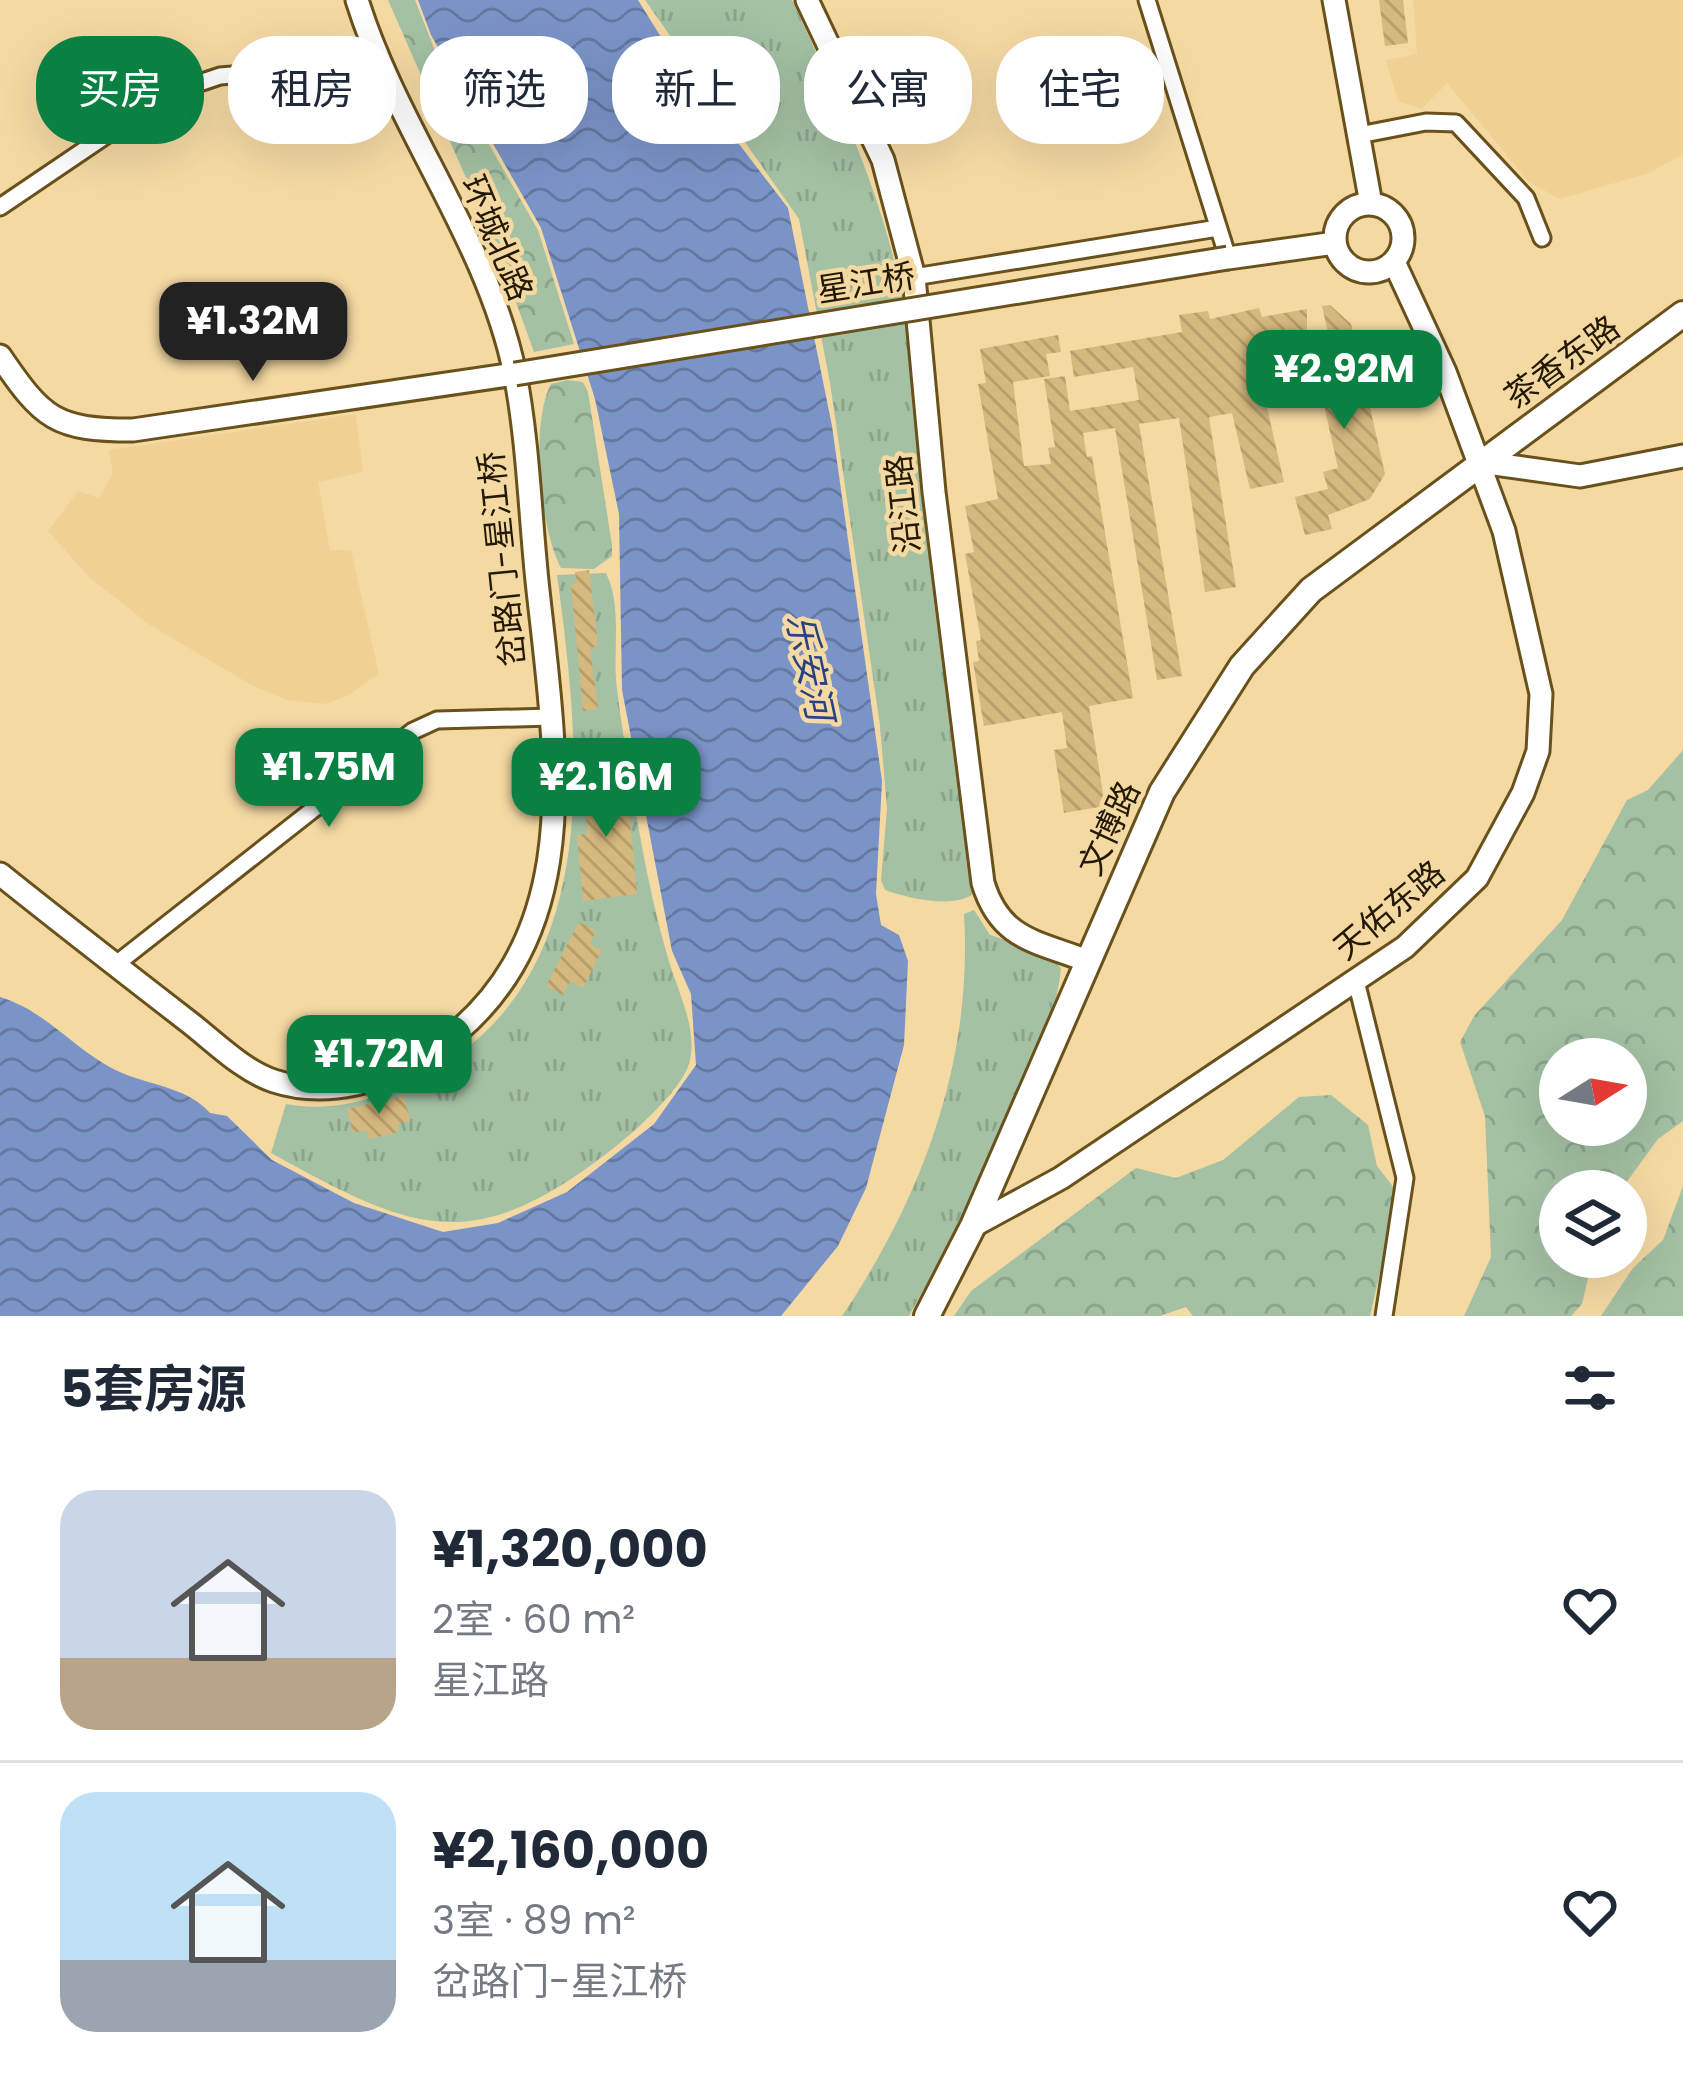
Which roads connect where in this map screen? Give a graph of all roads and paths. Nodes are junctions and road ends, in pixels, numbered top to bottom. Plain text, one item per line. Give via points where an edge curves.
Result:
1 (357, 0) edge
2 (807, 0) edge
3 (1147, 0) edge
4 (1334, 0) edge
5 (368, 36) edge
6 (228, 75) edge
7 (396, 100) edge
8 (1359, 135) junction
9 (1370, 204) junction
10 (0, 207) edge
11 (1218, 228) junction
12 (1542, 238) dead end
13 (1335, 243) junction
14 (1228, 258) junction
15 (1394, 262) junction
16 (914, 278) junction
17 (1683, 314) edge
18 (0, 356) edge
19 (515, 374) junction
20 (1683, 456) edge
21 (1480, 462) junction
22 (552, 717) junction
23 (0, 874) edge
24 (1085, 960) junction
25 (115, 965) junction
26 (1356, 981) junction
27 (973, 1226) junction
28 (927, 1316) edge
29 (1384, 1316) edge

1 - 5 street, 环城北路
2 - 16 street, 沿江路 via 883,160
3 - 11 street
4 - 8 street
6 - 10 street via 167,94
7 - 19 street, 环城北路 via 462,230
8 - 9 street
8 - 12 street via 1456,123 1526,198
9 - 13 street via 1344,215
9 - 15 street via 1401,225
11 - 14 street
11 - 16 street
13 - 14 street, 星江桥
13 - 15 street via 1345,262 1364,272
14 - 19 street, 星江桥, bridge
15 - 21 street, 天佑东路
16 - 24 street, 沿江路 via 983,883 1012,932
17 - 21 main road, 茶香东路
18 - 19 street, 星江桥 via 56,423 88,430
19 - 22 street, 岔路门-星江桥
20 - 21 street via 1580,476
21 - 24 main road, 文博路 via 1310,590 1242,666 1162,792
21 - 26 street, 天佑东路 via 1539,679 1538,751 1477,878 1440,919
22 - 25 street via 437,720 413,731
22 - 25 street, 岔路门-星江桥 via 554,784 538,914 498,996 409,1066 313,1089 273,1080
23 - 25 street, 岔路门-星江桥
24 - 27 main road, 文博路
26 - 27 street, 天佑东路 via 1060,1178
26 - 29 street via 1406,1178
27 - 28 main road, 文博路

